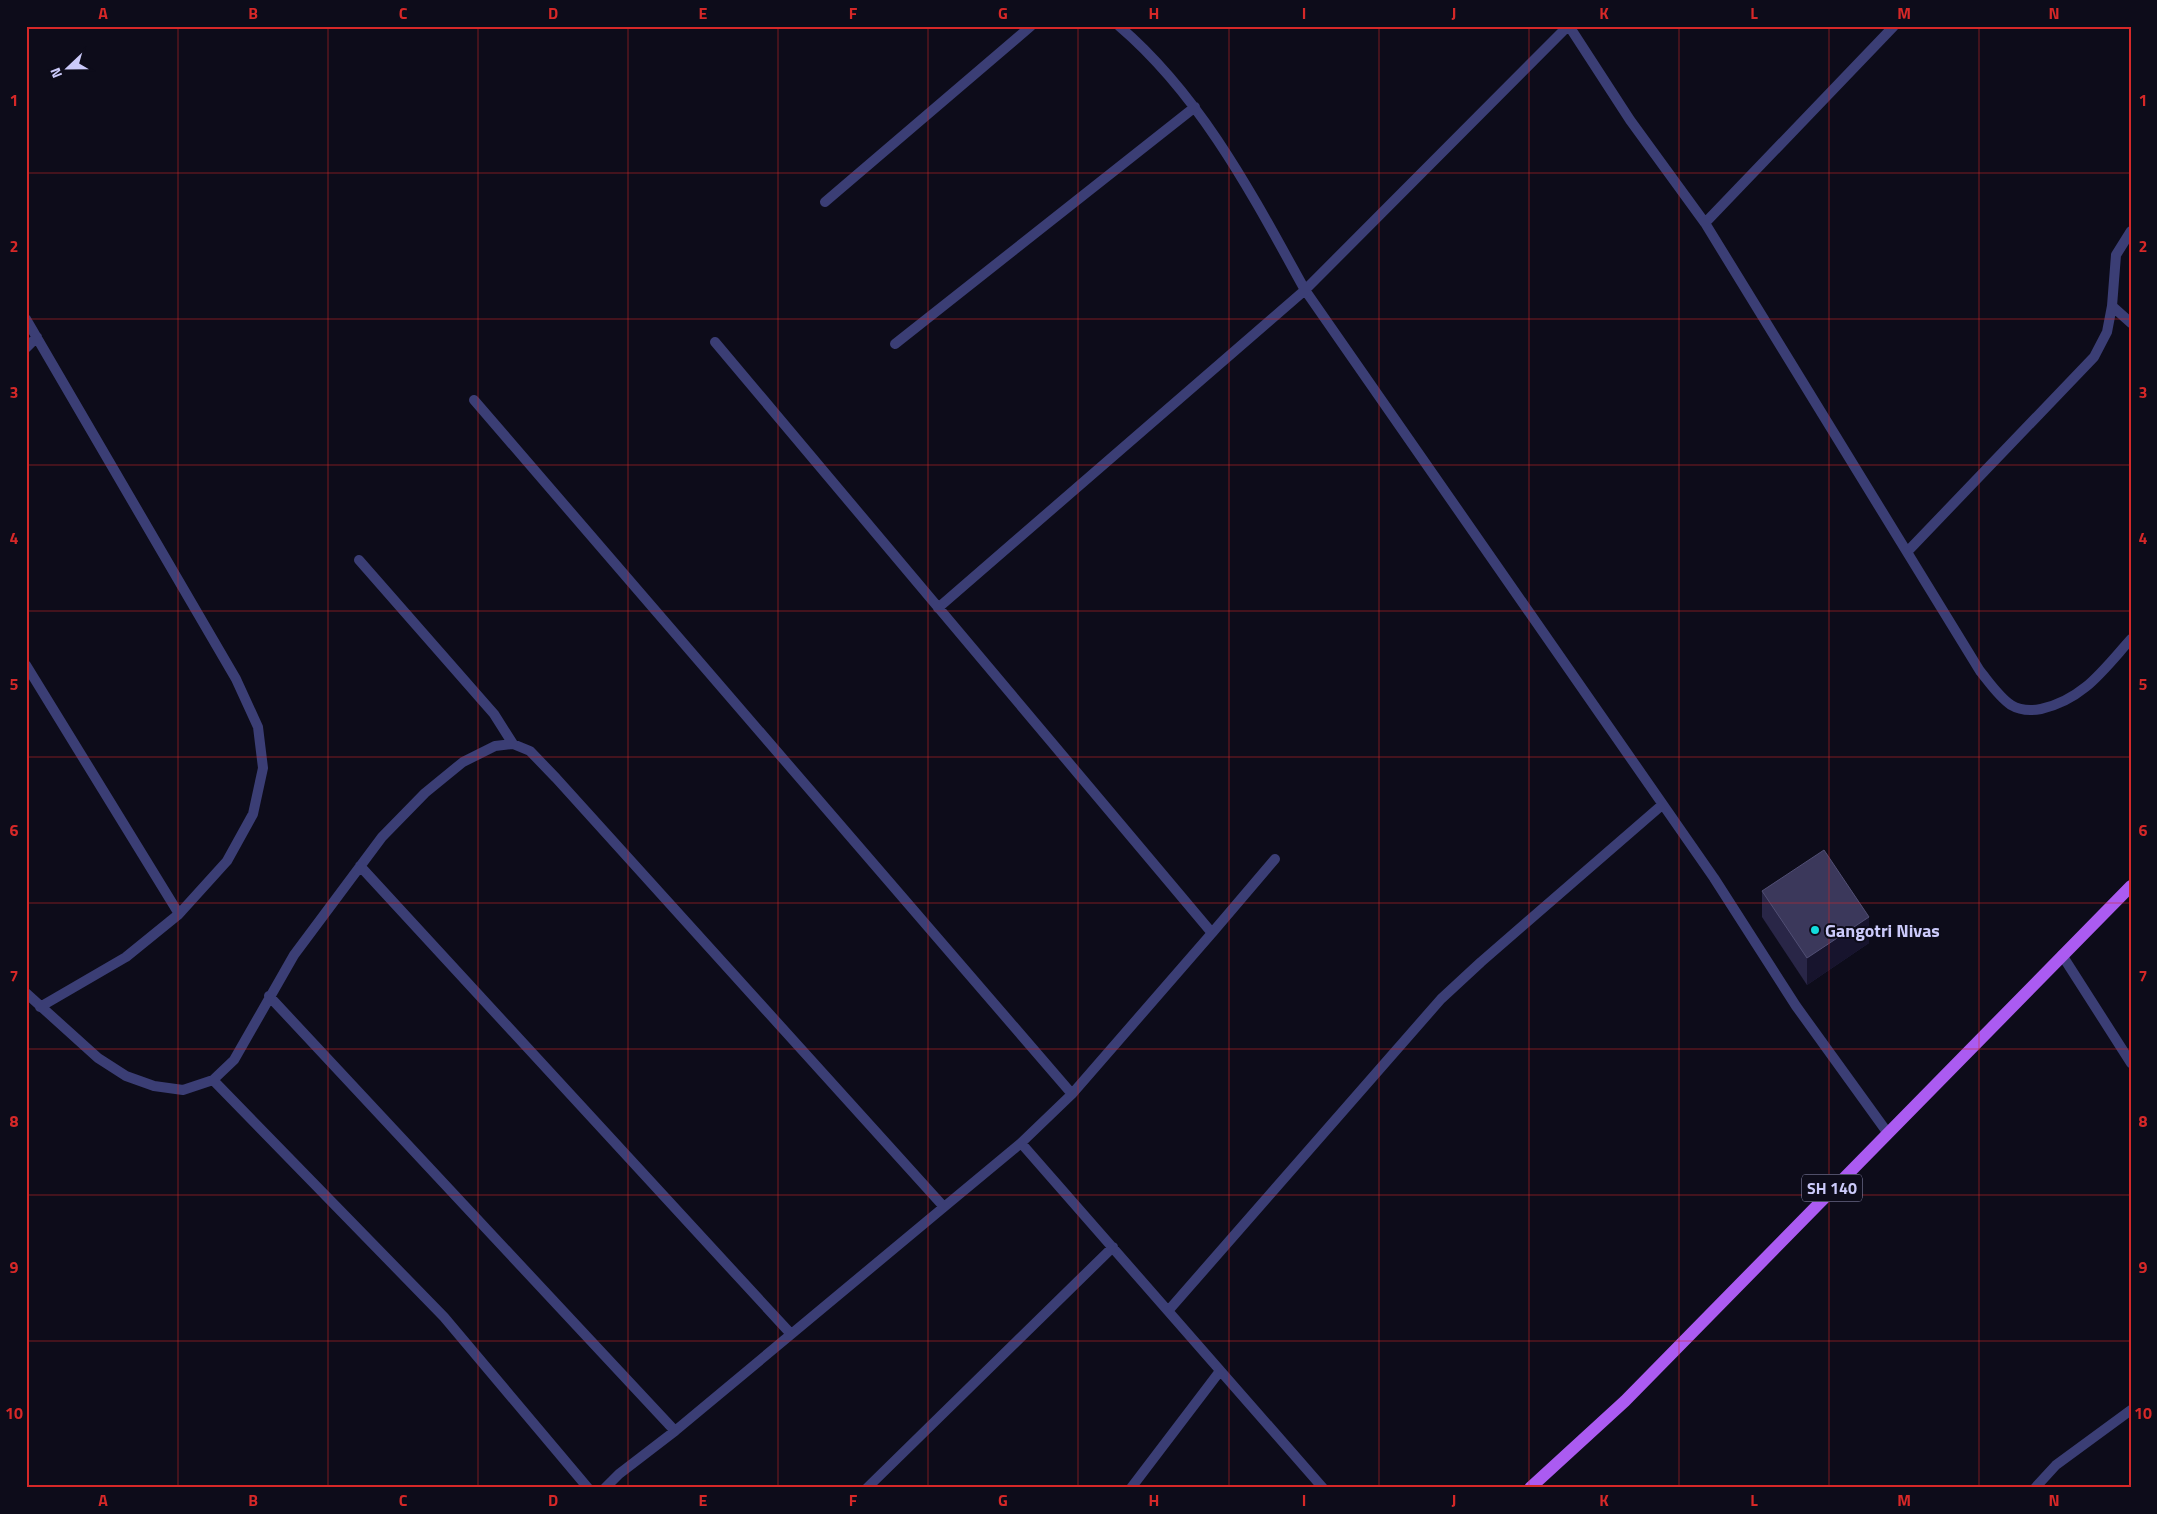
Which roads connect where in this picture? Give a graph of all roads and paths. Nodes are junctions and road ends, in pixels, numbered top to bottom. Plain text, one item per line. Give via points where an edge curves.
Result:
1 (1030, 26) edge
2 (1119, 26) edge
3 (1568, 26) edge
4 (1894, 26) edge
5 (1195, 107) junction
6 (825, 202) dead end
7 (1705, 223) junction
8 (2131, 231) edge
9 (1305, 290) junction
10 (2112, 306) junction
11 (26, 319) edge
12 (2131, 323) edge
13 (37, 337) junction
14 (715, 342) dead end
15 (895, 344) dead end
16 (26, 348) edge
17 (474, 400) dead end
18 (1907, 552) junction
19 (359, 560) dead end
20 (938, 608) junction
21 (2131, 639) edge
22 (26, 665) edge
23 (513, 744) junction
24 (1662, 805) junction
25 (1275, 859) dead end
26 (360, 866) junction
27 (2131, 886) edge
28 (179, 914) junction
29 (1212, 933) junction
30 (2062, 955) junction
31 (26, 993) edge
32 (269, 996) junction
33 (40, 1007) junction
34 (2131, 1063) edge
35 (213, 1080) junction
36 (1072, 1094) junction
37 (1887, 1132) junction
38 (1021, 1142) junction
39 (944, 1207) junction
40 (1112, 1247) junction
41 (1168, 1311) junction
42 (791, 1334) junction
43 (1220, 1371) junction
44 (2131, 1410) edge
45 (674, 1431) junction
46 (588, 1488) edge
47 (605, 1488) edge
48 (867, 1488) edge
49 (1131, 1488) edge
50 (1324, 1488) edge
51 (1530, 1488) edge
52 (2036, 1488) edge

1 - 6 street
2 - 5 street via 1163,68
3 - 7 street via 1630,120
3 - 9 street
4 - 7 street
5 - 9 street via 1247,186
5 - 15 street
7 - 18 street
8 - 10 street via 2116,256
9 - 20 street
9 - 24 street
10 - 12 street
10 - 18 street via 2107,332 2094,357
11 - 13 street
13 - 16 street
13 - 28 street via 236,679 258,727 263,768 252,814 227,861
14 - 20 street
17 - 36 street
18 - 21 street via 1980,671 2012,706 2028,711 2072,698
19 - 23 street via 494,714
20 - 29 street
22 - 28 street
23 - 26 street via 495,746 463,762 425,793 382,837
23 - 39 street via 530,751 556,778
24 - 37 street via 1714,878 1796,1006
24 - 41 street via 1441,999
25 - 29 street
26 - 32 street
26 - 42 street
27 - 30 main road, SH 140
28 - 33 street via 126,957
29 - 36 street
30 - 34 street
30 - 37 main road, SH 140
31 - 33 street
32 - 35 street via 234,1060
32 - 45 street
33 - 35 street via 98,1058 126,1076 154,1086 183,1090
35 - 46 street via 444,1317
36 - 38 street
37 - 51 main road, SH 140 via 1625,1401
38 - 39 street
38 - 40 street
39 - 42 street
40 - 41 street
40 - 48 street
41 - 43 street
42 - 45 street
43 - 49 street
43 - 50 street
44 - 52 street via 2056,1465
45 - 47 street

